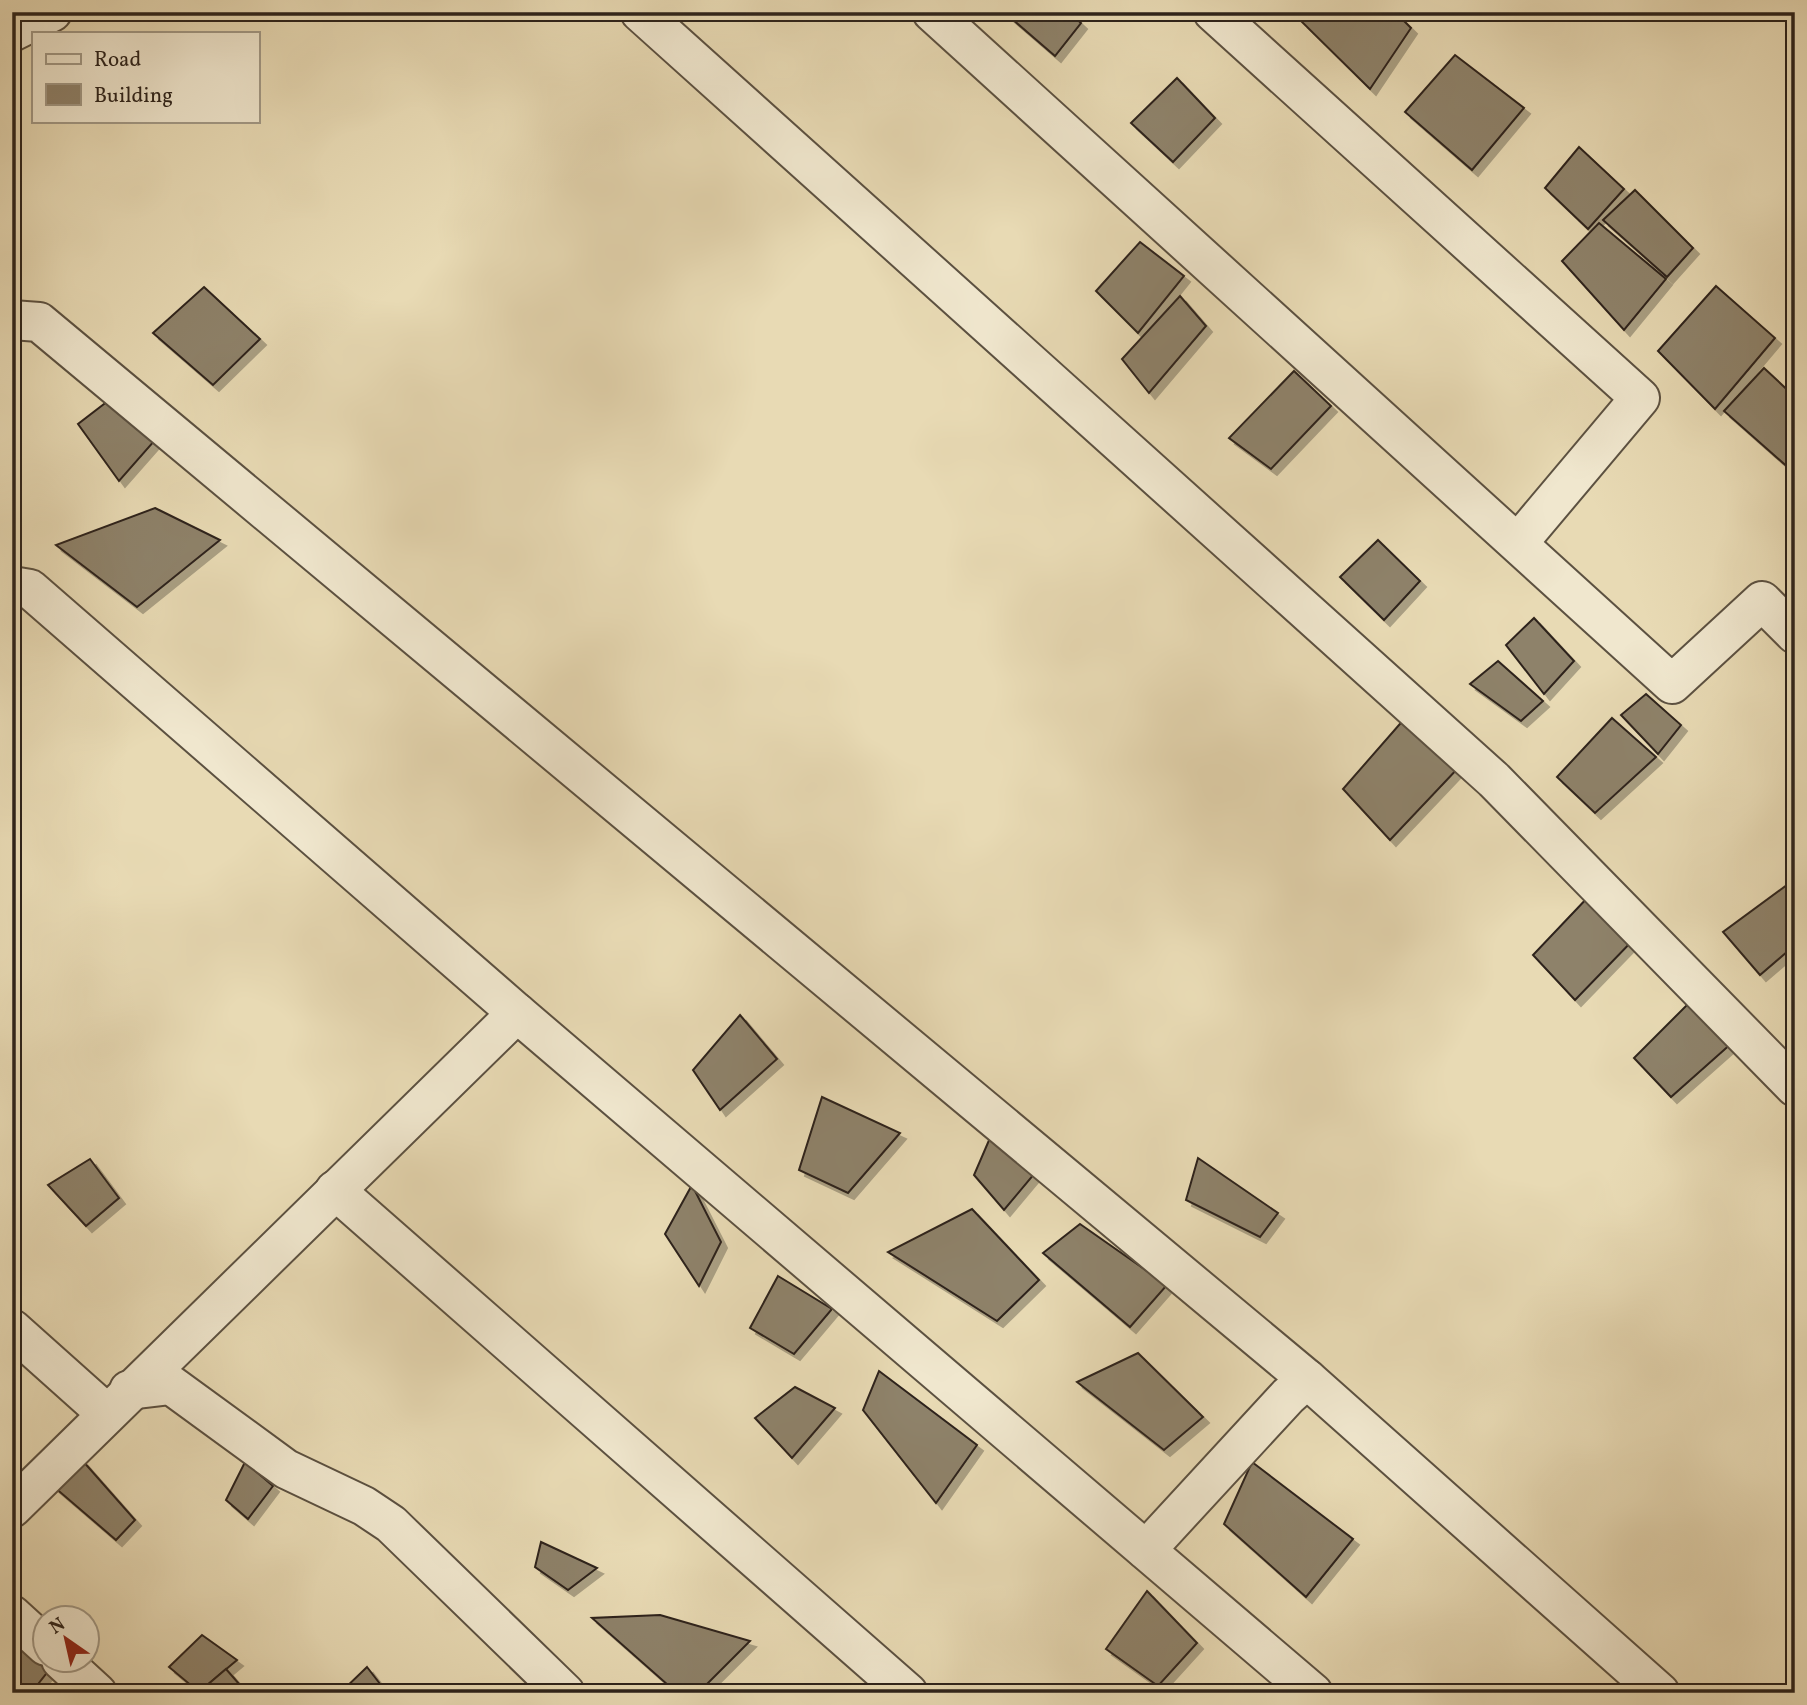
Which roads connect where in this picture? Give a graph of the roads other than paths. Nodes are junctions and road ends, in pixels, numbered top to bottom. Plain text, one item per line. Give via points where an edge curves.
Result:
1 (52, 12) edge
2 (640, 12) edge
3 (932, 12) edge
4 (1213, 12) edge
5 (12, 32) edge
6 (12, 320) edge
7 (1518, 543) junction
8 (12, 586) edge
9 (1795, 634) edge
10 (517, 1013) junction
11 (1795, 1087) edge
12 (335, 1189) junction
13 (12, 1329) edge
14 (1307, 1379) junction
15 (117, 1401) junction
16 (12, 1508) edge
17 (1146, 1550) junction
18 (12, 1615) edge
19 (32, 1633) edge
20 (76, 1674) edge
21 (97, 1693) edge
22 (565, 1693) edge
23 (908, 1693) edge
24 (1313, 1693) edge
25 (1660, 1693) edge

1 - 5 street
2 - 11 street via 1494,780
3 - 7 street
4 - 7 street via 1640,398
6 - 14 street via 39,323
7 - 9 street via 1672,684 1762,601
8 - 10 street via 30,589
10 - 12 street
10 - 17 street
12 - 15 street
12 - 23 street
13 - 15 street
14 - 17 street
14 - 25 street
15 - 16 street
15 - 22 street via 171,1385 286,1469 364,1506 391,1524
17 - 24 street
18 - 19 street
20 - 21 street

